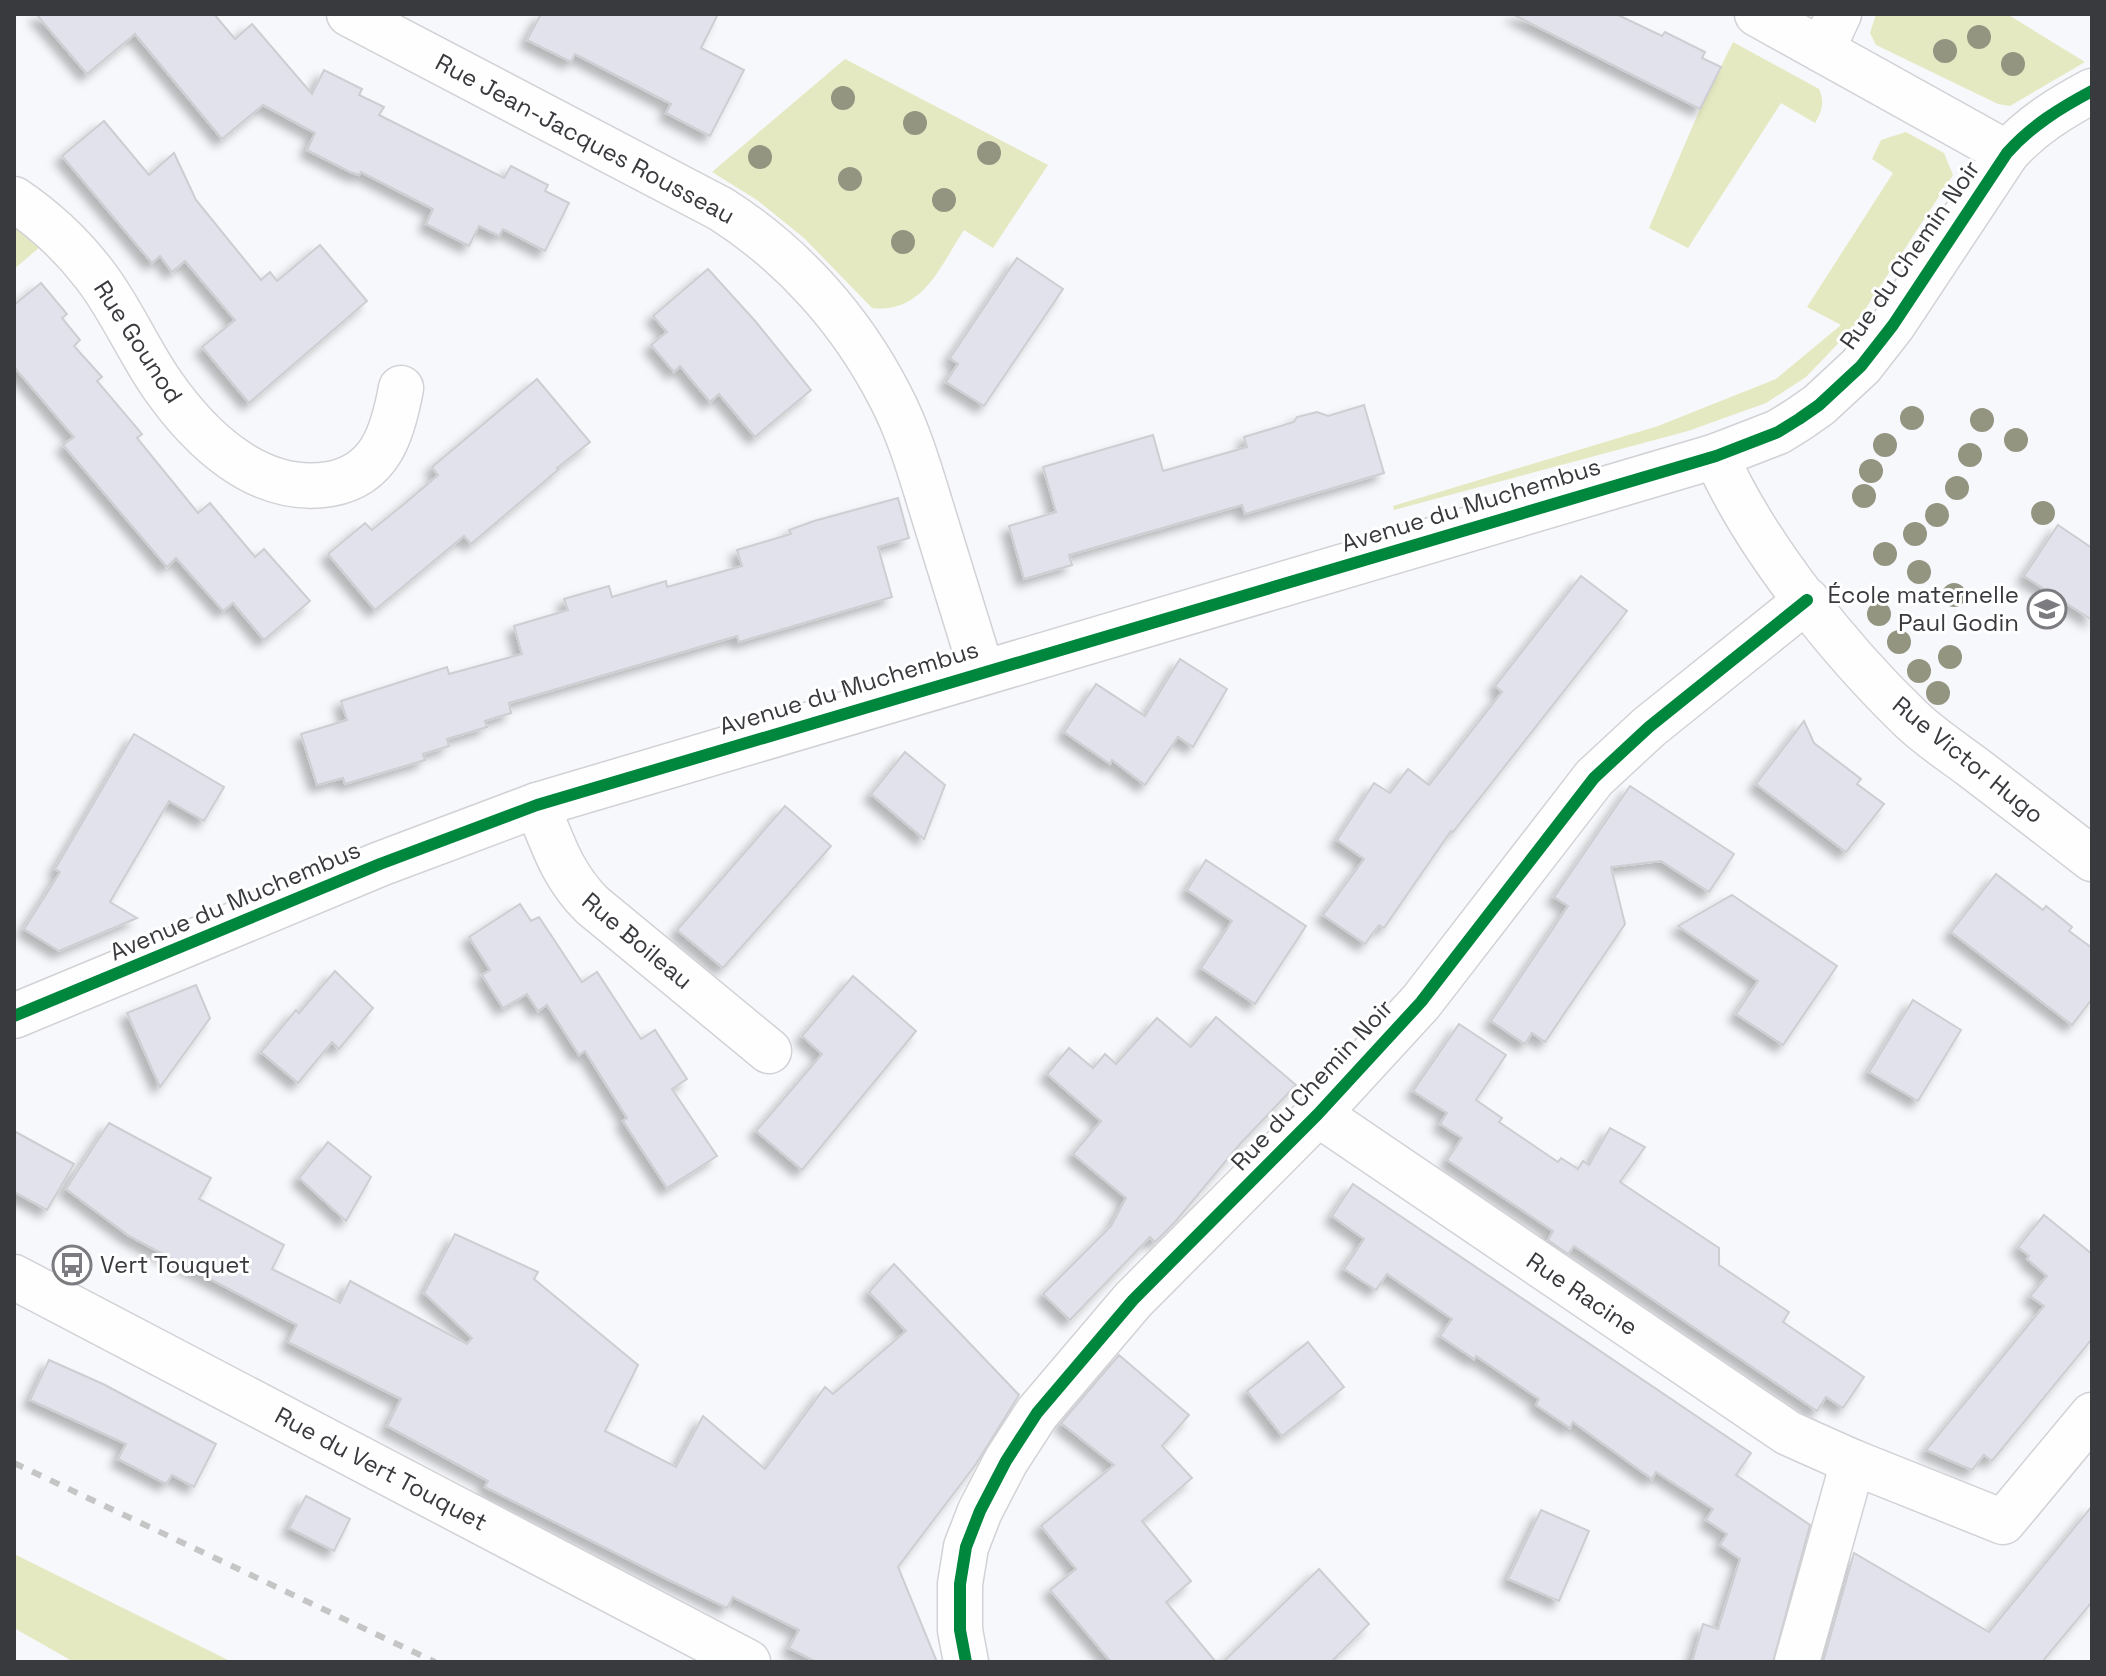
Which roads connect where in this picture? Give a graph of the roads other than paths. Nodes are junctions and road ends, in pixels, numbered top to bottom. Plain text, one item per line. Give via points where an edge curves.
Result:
1 (349, 14) edge
2 (1757, 14) edge
3 (1830, 32) edge
4 (2092, 91) edge
5 (2007, 153) junction
6 (14, 199) edge
7 (401, 388) dead end
8 (1716, 456) junction
9 (1807, 600) junction
10 (982, 672) junction
11 (537, 805) junction
12 (2092, 859) edge
13 (14, 1016) edge
14 (769, 1051) dead end
15 (1318, 1114) junction
16 (14, 1277) edge
17 (2092, 1415) edge
18 (1853, 1462) junction
19 (748, 1662) edge
20 (966, 1662) edge
21 (1797, 1662) edge

1 - 10 street, Rue Jean-Jacques Rousseau via 721,209 769,243 816,289 858,343 902,421
2 - 3 street
3 - 5 street
4 - 5 street, Rue du Chemin Noir via 2038,123
5 - 8 street, Rue du Chemin Noir via 1861,366 1799,419
6 - 7 street, Rue Gounod via 52,227 96,276 160,382 198,428 242,466 264,477 313,487 360,472 387,442
8 - 9 street, Rue Victor Hugo via 1747,517
8 - 10 street, Avenue du Muchembus
9 - 12 street, Rue Victor Hugo via 1914,722
9 - 15 street, Rue du Chemin Noir via 1594,778 1421,1002
10 - 11 street, Avenue du Muchembus
11 - 13 street, Avenue du Muchembus via 380,864
11 - 14 street, Rue Boileau via 572,885
15 - 18 street, Rue Racine via 1754,1412
15 - 20 street, Rue du Chemin Noir via 1133,1300 1037,1413 1006,1461 966,1547 960,1615
16 - 19 street, Rue du Vert Touquet
17 - 18 street, Rue Racine via 2003,1522
18 - 21 street

